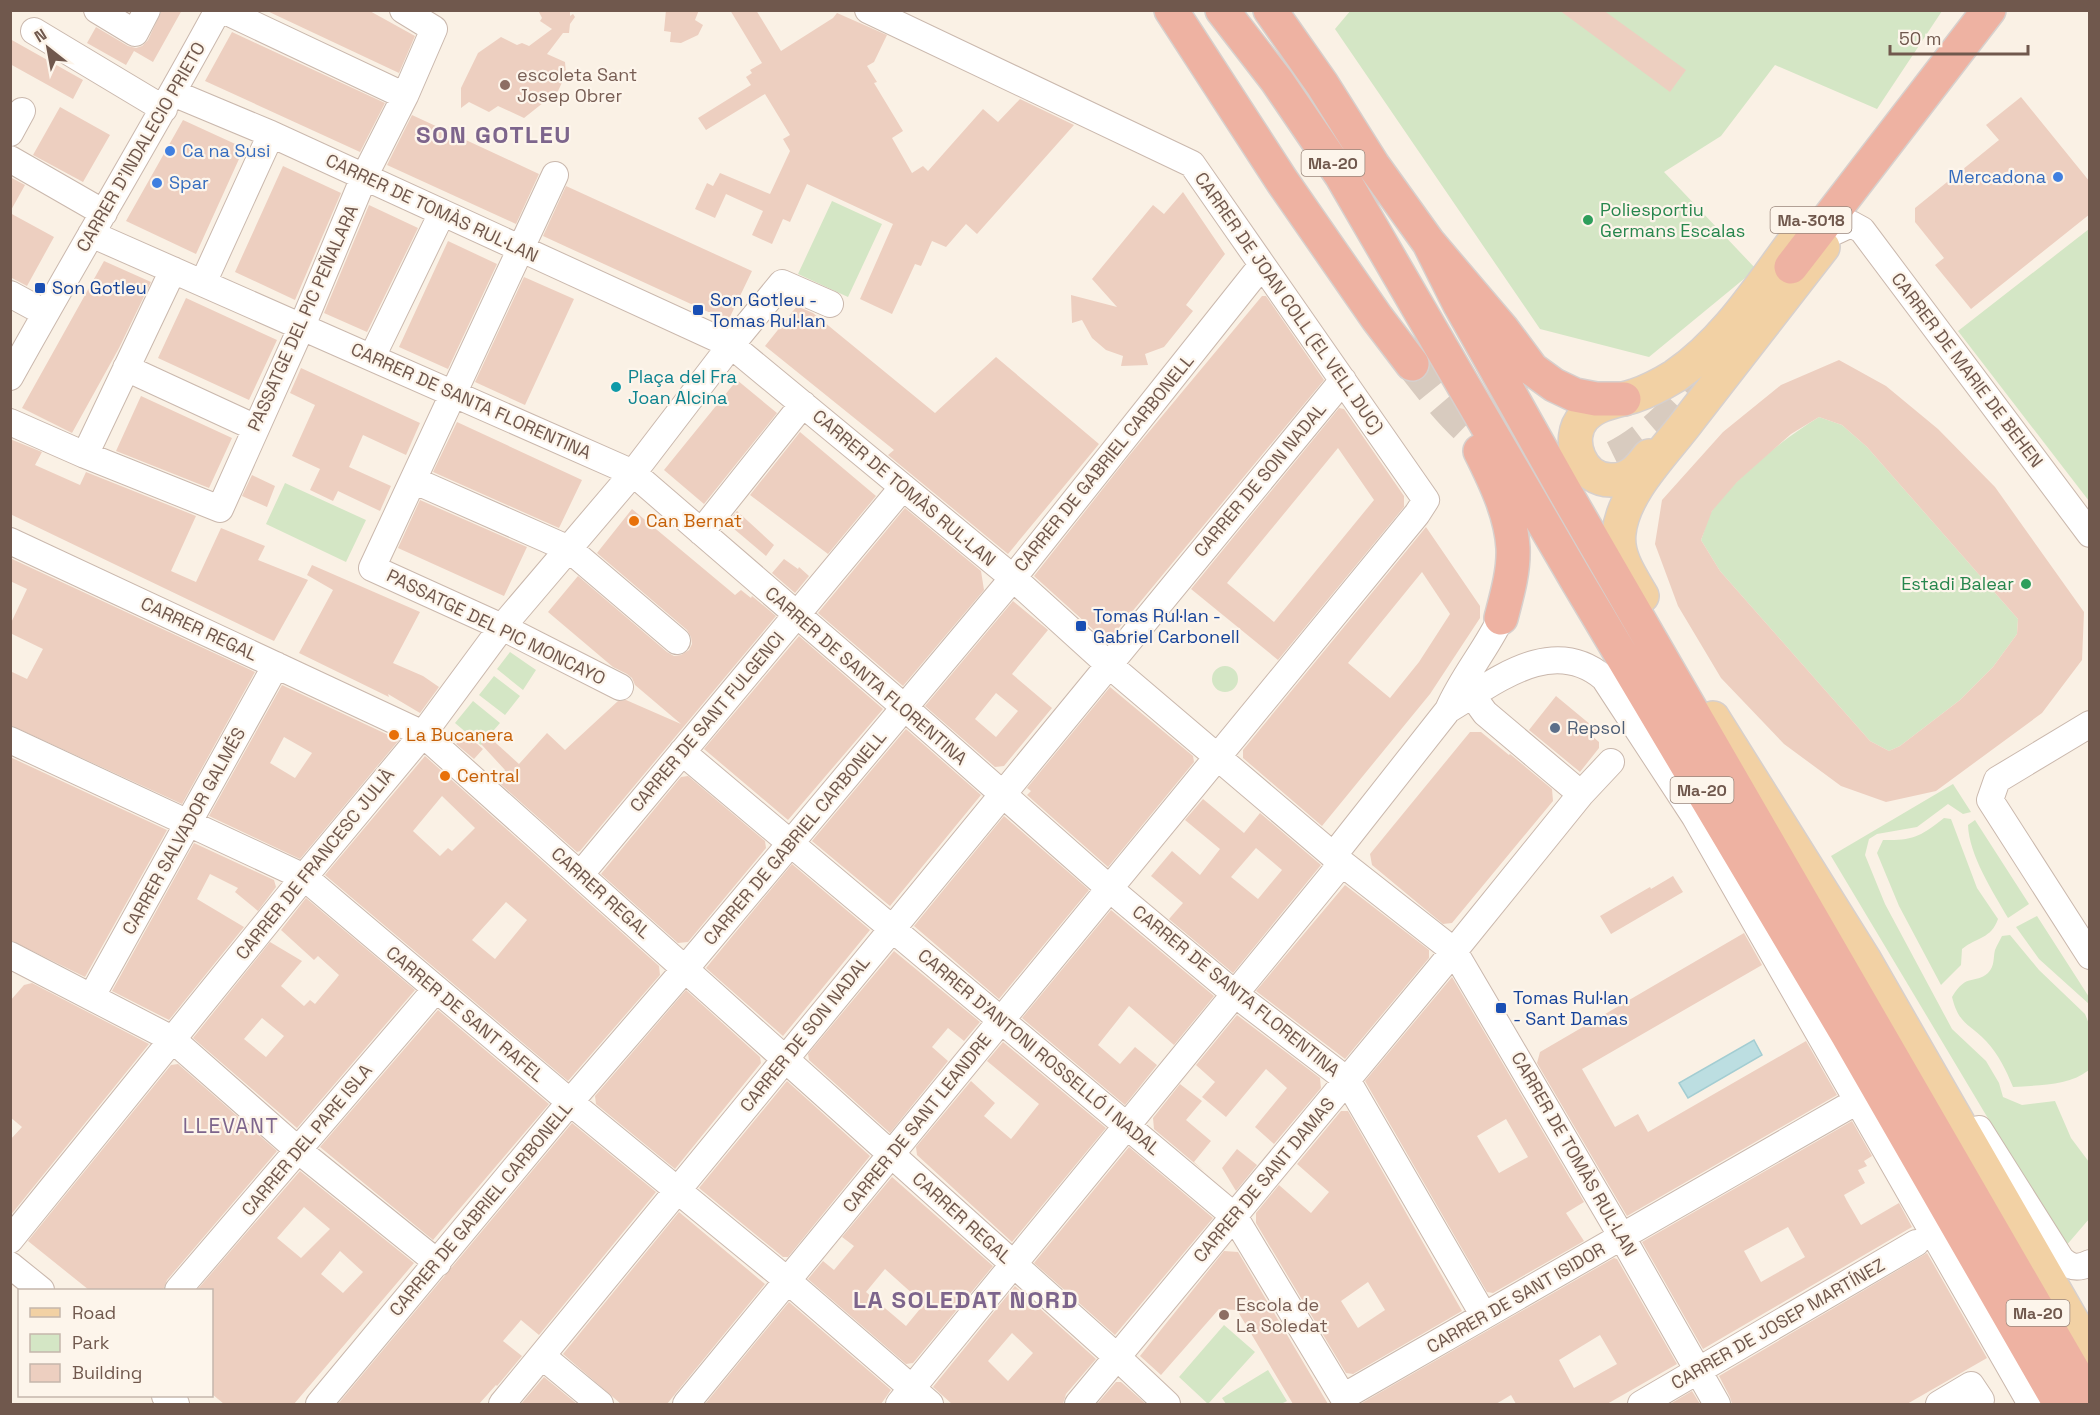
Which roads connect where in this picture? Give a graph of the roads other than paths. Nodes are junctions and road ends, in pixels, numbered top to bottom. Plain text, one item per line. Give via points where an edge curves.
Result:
1 (97, 10) edge
2 (147, 10) edge
3 (221, 10) edge
4 (404, 10) edge
5 (867, 10) edge
6 (1171, 10) edge
7 (1222, 10) edge
8 (1270, 10) edge
9 (1974, 10) edge
10 (1989, 10) edge
11 (2006, 10) edge
12 (34, 31) dead end
13 (405, 96) junction
14 (169, 101) junction
15 (271, 134) junction
16 (10, 159) edge
17 (555, 175) dead end
18 (364, 177) junction
19 (442, 213) junction
20 (98, 224) junction
21 (1836, 231) junction
22 (1429, 243) junction
23 (520, 249) junction
24 (1263, 265) junction
25 (173, 270) junction
26 (1790, 279) junction
27 (203, 283) junction
28 (10, 294) edge
29 (830, 303) dead end
30 (45, 313) junction
31 (302, 326) junction
32 (1428, 327) junction
33 (731, 345) junction
34 (372, 357) junction
35 (1412, 364) tunnel mouth
36 (126, 368) junction
37 (1500, 374) junction
38 (10, 377) edge
39 (1343, 380) junction
40 (453, 394) junction
41 (1624, 399) junction
42 (803, 405) junction
43 (1466, 416) junction
44 (10, 422) edge
45 (256, 428) junction
46 (85, 455) junction
47 (633, 473) junction
48 (413, 480) junction
49 (903, 487) junction
50 (701, 532) junction
51 (2090, 534) edge
52 (10, 541) edge
53 (569, 549) junction
54 (1628, 572) junction
55 (1013, 578) junction
56 (796, 615) junction
57 (502, 627) junction
58 (1501, 627) junction
59 (677, 641) dead end
60 (1108, 664) junction
61 (1531, 664) junction
62 (276, 665) junction
63 (1288, 672) joint
64 (620, 687) dead end
65 (1472, 695) junction
66 (904, 707) junction
67 (1449, 710) junction
68 (2090, 724) edge
69 (423, 734) junction
70 (10, 740) edge
71 (682, 752) junction
72 (1737, 757) junction
73 (1217, 758) junction
74 (1611, 762) dead end
75 (1581, 794) junction
76 (1001, 795) junction
77 (1695, 817) junction
78 (189, 822) junction
79 (791, 843) junction
80 (1338, 859) junction
81 (580, 875) junction
82 (304, 877) junction
83 (1110, 889) junction
84 (892, 928) junction
85 (1454, 951) junction
86 (2090, 956) edge
87 (15, 965) edge
88 (685, 969) junction
89 (436, 989) junction
90 (1235, 994) junction
91 (92, 996) junction
92 (1002, 1020) junction
93 (172, 1039) junction
94 (785, 1059) junction
95 (1347, 1080) junction
96 (570, 1102) junction
97 (1845, 1108) dead end
98 (1127, 1126) junction
99 (298, 1150) junction
100 (891, 1154) junction
101 (677, 1190) junction
102 (1234, 1216) junction
103 (1622, 1237) junction
104 (10, 1240) edge
105 (1916, 1243) dead end
106 (438, 1263) junction
107 (2090, 1263) edge
108 (10, 1265) edge
109 (1015, 1265) junction
110 (788, 1281) junction
111 (40, 1289) edge
112 (179, 1289) edge
113 (1484, 1316) junction
114 (2090, 1352) edge
115 (542, 1356) junction
116 (1117, 1357) junction
117 (1698, 1371) junction
118 (1974, 1395) edge
119 (1343, 1397) joint
120 (914, 1399) edge
121 (2090, 1400) edge
122 (319, 1404) edge
123 (502, 1404) edge
124 (600, 1404) edge
125 (686, 1404) edge
126 (1078, 1404) edge
127 (1167, 1404) edge
128 (1641, 1404) edge
129 (1717, 1404) edge
130 (1939, 1404) edge
131 (2031, 1404) edge
132 (2060, 1404) edge

1 - 2 street via 135,33
3 - 13 street
3 - 14 street, CARRER D'INDALECIO PRIETO
4 - 13 street, PASSATGE DEL PIC PEÑALARA via 434,29
5 - 24 street, CARRER DE JOAN COLL (EL VELL DUC) via 1192,164
6 - 35 highway via 1282,181
7 - 32 highway, Ma-20 via 1277,81 1341,175
8 - 22 highway, Ma-20
9 - 41 main road, Ma-3018 via 1722,334 1663,383
10 - 26 highway
11 - 21 main road, Ma-3018
12 - 14 street, CARRER DE TOMÀS RUL·LAN
13 - 18 street, PASSATGE DEL PIC PEÑALARA
14 - 15 street, CARRER DE TOMÀS RUL·LAN
14 - 20 street, CARRER D'INDALECIO PRIETO
15 - 18 street, CARRER DE TOMÀS RUL·LAN
15 - 27 street
16 - 20 street, CARRER DE SANTA FLORENTINA
17 - 23 street, PASSATGE DEL PIC MONCAYO
18 - 19 street, CARRER DE TOMÀS RUL·LAN
18 - 31 street, PASSATGE DEL PIC PEÑALARA
19 - 23 street, CARRER DE TOMÀS RUL·LAN
19 - 34 street
20 - 25 street, CARRER DE SANTA FLORENTINA
20 - 30 street, CARRER D'INDALECIO PRIETO
21 - 26 main road, Ma-3018
21 - 51 street, CARRER DE MARIE DE BEHEN via 1851,224 1862,230
22 - 37 highway, Ma-20
22 - 41 highway via 1538,374 1575,395
23 - 33 street, CARRER DE TOMÀS RUL·LAN
23 - 40 street, PASSATGE DEL PIC MONCAYO
24 - 39 street, CARRER DE JOAN COLL (EL VELL DUC)
24 - 55 street, CARRER DE GABRIEL CARBONELL
25 - 27 street, CARRER DE SANTA FLORENTINA
25 - 36 street
26 - 41 main road via 1634,474 1610,481 1600,479 1581,462 1576,433 1593,410
26 - 54 main road, Ma-3018 via 1628,502 1618,534
27 - 31 street, CARRER DE SANTA FLORENTINA
28 - 30 street
29 - 33 street via 782,283
30 - 38 street, CARRER D'INDALECIO PRIETO
31 - 34 street, CARRER DE SANTA FLORENTINA
31 - 45 street, PASSATGE DEL PIC PEÑALARA
32 - 43 highway
32 - 132 highway, Ma-20 via 1847,1034
33 - 42 street, CARRER DE TOMÀS RUL·LAN
33 - 47 street, CARRER DE FRANCESC JULIÀ
34 - 40 street, CARRER DE SANTA FLORENTINA
36 - 45 street
36 - 46 street
37 - 54 highway via 1554,451
37 - 121 highway, Ma-20 via 1680,694
39 - 60 street, CARRER DE SON NADAL
39 - 63 street, CARRER DE JOAN COLL (EL VELL DUC) via 1426,500
40 - 47 street, CARRER DE SANTA FLORENTINA
40 - 48 street, PASSATGE DEL PIC MONCAYO
42 - 49 street, CARRER DE TOMÀS RUL·LAN
42 - 50 street
43 - 58 highway via 1506,510 1513,546
43 - 77 highway via 1657,744
44 - 46 street
45 - 46 street, PASSATGE DEL PIC PEÑALARA via 220,509
47 - 50 street, CARRER DE SANTA FLORENTINA
47 - 53 street, CARRER DE FRANCESC JULIÀ
48 - 53 street
48 - 57 street, PASSATGE DEL PIC MONCAYO via 372,568
49 - 55 street, CARRER DE TOMÀS RUL·LAN
49 - 56 street, CARRER DE SANT FULGENCI
50 - 56 street, CARRER DE SANTA FLORENTINA
52 - 62 street, CARRER REGAL
53 - 57 street, CARRER DE FRANCESC JULIÀ
53 - 59 street
54 - 72 main road
55 - 60 street, CARRER DE TOMÀS RUL·LAN
55 - 66 street, CARRER DE GABRIEL CARBONELL
56 - 66 street, CARRER DE SANTA FLORENTINA
56 - 71 street, CARRER DE SANT FULGENCI
57 - 64 street, PASSATGE DEL PIC MONCAYO
57 - 69 street, CARRER DE FRANCESC JULIÀ
58 - 61 street via 1509,648
58 - 65 street via 1497,646
58 - 67 street via 1454,695
60 - 73 street, CARRER DE TOMÀS RUL·LAN
60 - 76 street, CARRER DE SON NADAL
61 - 65 street
61 - 77 street via 1573,662 1604,678
62 - 69 street, CARRER REGAL
62 - 78 street, CARRER SALVADOR GALMÉS
63 - 73 street, CARRER DE SANT LEANDRE
65 - 67 street
65 - 75 street via 1485,712
66 - 76 street, CARRER DE SANTA FLORENTINA
66 - 79 street, CARRER DE GABRIEL CARBONELL
67 - 80 street
68 - 86 street via 1997,780 1990,800
69 - 81 street, CARRER REGAL
69 - 82 street, CARRER DE FRANCESC JULIÀ
70 - 78 street, CARRER DE SANT RAFEL
71 - 79 street, CARRER D'ANTONI ROSSELLÓ I NADAL
71 - 81 street, CARRER DE SANT FULGENCI
72 - 107 street via 1839,901 2061,1259 2076,1268
72 - 114 main road via 1864,959
73 - 80 street, CARRER DE TOMÀS RUL·LAN
73 - 83 street, CARRER DE SANT LEANDRE
74 - 75 street, CARRER DE SANT DAMAS
75 - 85 street, CARRER DE SANT DAMAS
76 - 83 street, CARRER DE SANTA FLORENTINA
76 - 84 street, CARRER DE SON NADAL
77 - 131 street
78 - 82 street, CARRER DE SANT RAFEL
78 - 91 street, CARRER SALVADOR GALMÉS
79 - 84 street, CARRER D'ANTONI ROSSELLÓ I NADAL
79 - 88 street, CARRER DE GABRIEL CARBONELL
80 - 85 street, CARRER DE TOMÀS RUL·LAN
80 - 90 street
81 - 88 street, CARRER REGAL
82 - 89 street, CARRER DE SANT RAFEL
82 - 93 street, CARRER DE FRANCESC JULIÀ
83 - 90 street, CARRER DE SANTA FLORENTINA
83 - 92 street, CARRER DE SANT LEANDRE
84 - 92 street, CARRER D'ANTONI ROSSELLÓ I NADAL
84 - 94 street, CARRER DE SON NADAL
85 - 95 street, CARRER DE SANT DAMAS
85 - 103 street, CARRER DE TOMÀS RUL·LAN
87 - 91 street
88 - 94 street, CARRER REGAL
88 - 96 street, CARRER DE GABRIEL CARBONELL
89 - 96 street, CARRER DE SANT RAFEL
89 - 99 street, CARRER DEL PARE ISLA
90 - 95 street, CARRER DE SANTA FLORENTINA
90 - 98 street
91 - 93 street
92 - 98 street, CARRER D'ANTONI ROSSELLÓ I NADAL
92 - 100 street, CARRER DE SANT LEANDRE
93 - 99 street
93 - 104 street, CARRER DE FRANCESC JULIÀ
94 - 100 street, CARRER REGAL
94 - 101 street, CARRER DE SON NADAL
95 - 102 street, CARRER DE SANT DAMAS
95 - 113 street, CARRER DE SANTA FLORENTINA
96 - 101 street, CARRER DE SANT RAFEL
96 - 106 street, CARRER DE GABRIEL CARBONELL
97 - 103 street, CARRER DE SANT ISIDOR
98 - 102 street, CARRER D'ANTONI ROSSELLÓ I NADAL
98 - 109 street
99 - 106 street
99 - 112 street, CARRER DEL PARE ISLA
100 - 109 street, CARRER REGAL
100 - 110 street, CARRER DE SANT LEANDRE
101 - 110 street, CARRER DE SANT RAFEL
101 - 115 street, CARRER DE SON NADAL
102 - 116 street, CARRER DE SANT DAMAS
102 - 119 street, CARRER D'ANTONI ROSSELLÓ I NADAL
103 - 113 street, CARRER DE SANT ISIDOR
103 - 117 street, CARRER DE TOMÀS RUL·LAN
105 - 117 street, CARRER DE JOSEP MARTÍNEZ
106 - 122 street, CARRER DE GABRIEL CARBONELL
108 - 111 street
109 - 116 street, CARRER REGAL
109 - 120 street
110 - 120 street, CARRER DE SANT RAFEL
110 - 125 street, CARRER DE SANT LEANDRE
113 - 119 street, CARRER DE SANT ISIDOR
115 - 123 street, CARRER DE SON NADAL
115 - 124 street
116 - 126 street, CARRER DE SANT DAMAS
116 - 127 street, CARRER REGAL
117 - 128 street, CARRER DE JOSEP MARTÍNEZ
117 - 129 street, CARRER DE TOMÀS RUL·LAN
118 - 130 street

